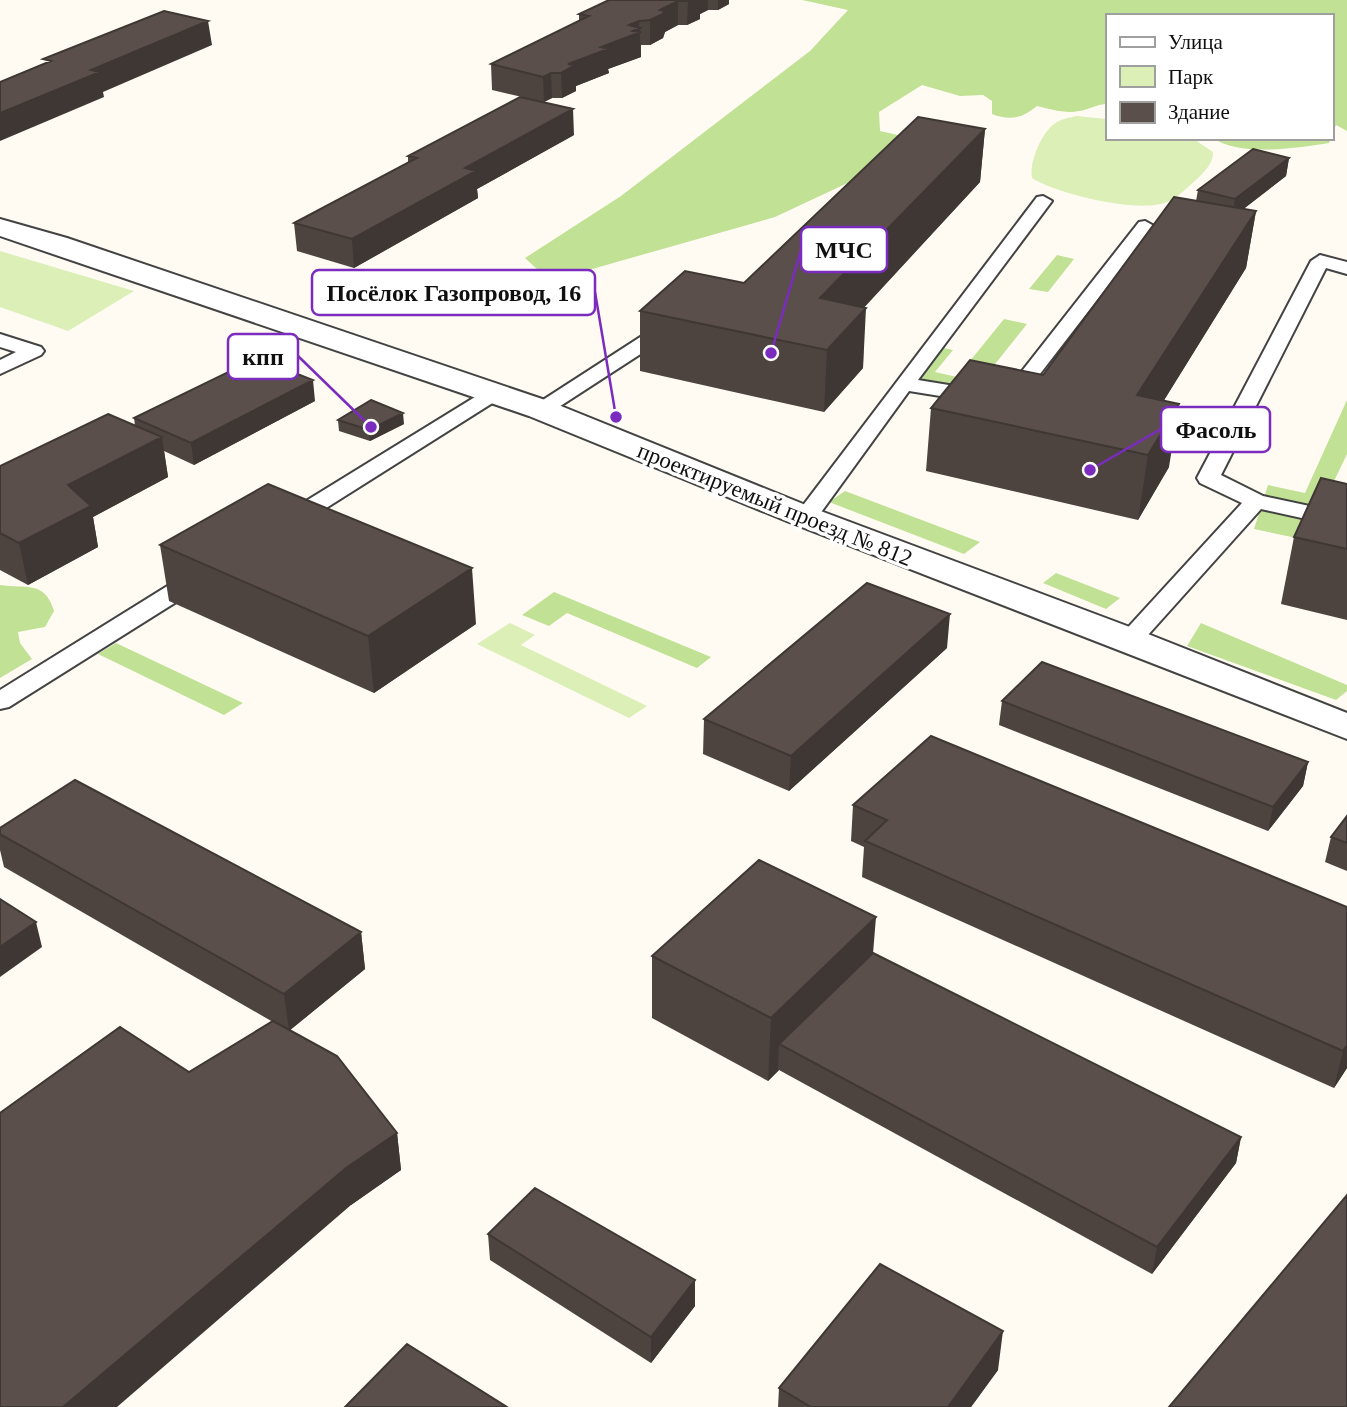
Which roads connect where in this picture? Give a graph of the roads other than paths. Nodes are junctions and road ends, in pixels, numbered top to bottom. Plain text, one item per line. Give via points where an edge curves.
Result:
1 (1043, 201) dead end
2 (1145, 226) dead end
3 (0, 227) edge
4 (1347, 268) edge
5 (688, 319) edge
6 (0, 340) edge
7 (0, 368) edge
8 (904, 384) junction
9 (495, 393) junction
10 (540, 409) junction
11 (1256, 501) junction
12 (806, 517) junction
13 (1347, 521) edge
14 (271, 533) edge
15 (224, 562) edge
16 (1130, 640) junction
17 (0, 701) edge
18 (1347, 727) edge

1 - 8 lane
2 - 8 lane via 1009,401
3 - 9 street, проектируемый проезд № 812
4 - 11 lane via 1320,261 1208,478
5 - 10 lane
6 - 7 lane via 34,351
8 - 12 lane
9 - 10 street, проектируемый проезд № 812
9 - 14 lane
10 - 12 street, проектируемый проезд № 812
11 - 13 lane
11 - 16 lane
12 - 16 street, проектируемый проезд № 812
15 - 17 lane
16 - 18 street, проектируемый проезд № 812

